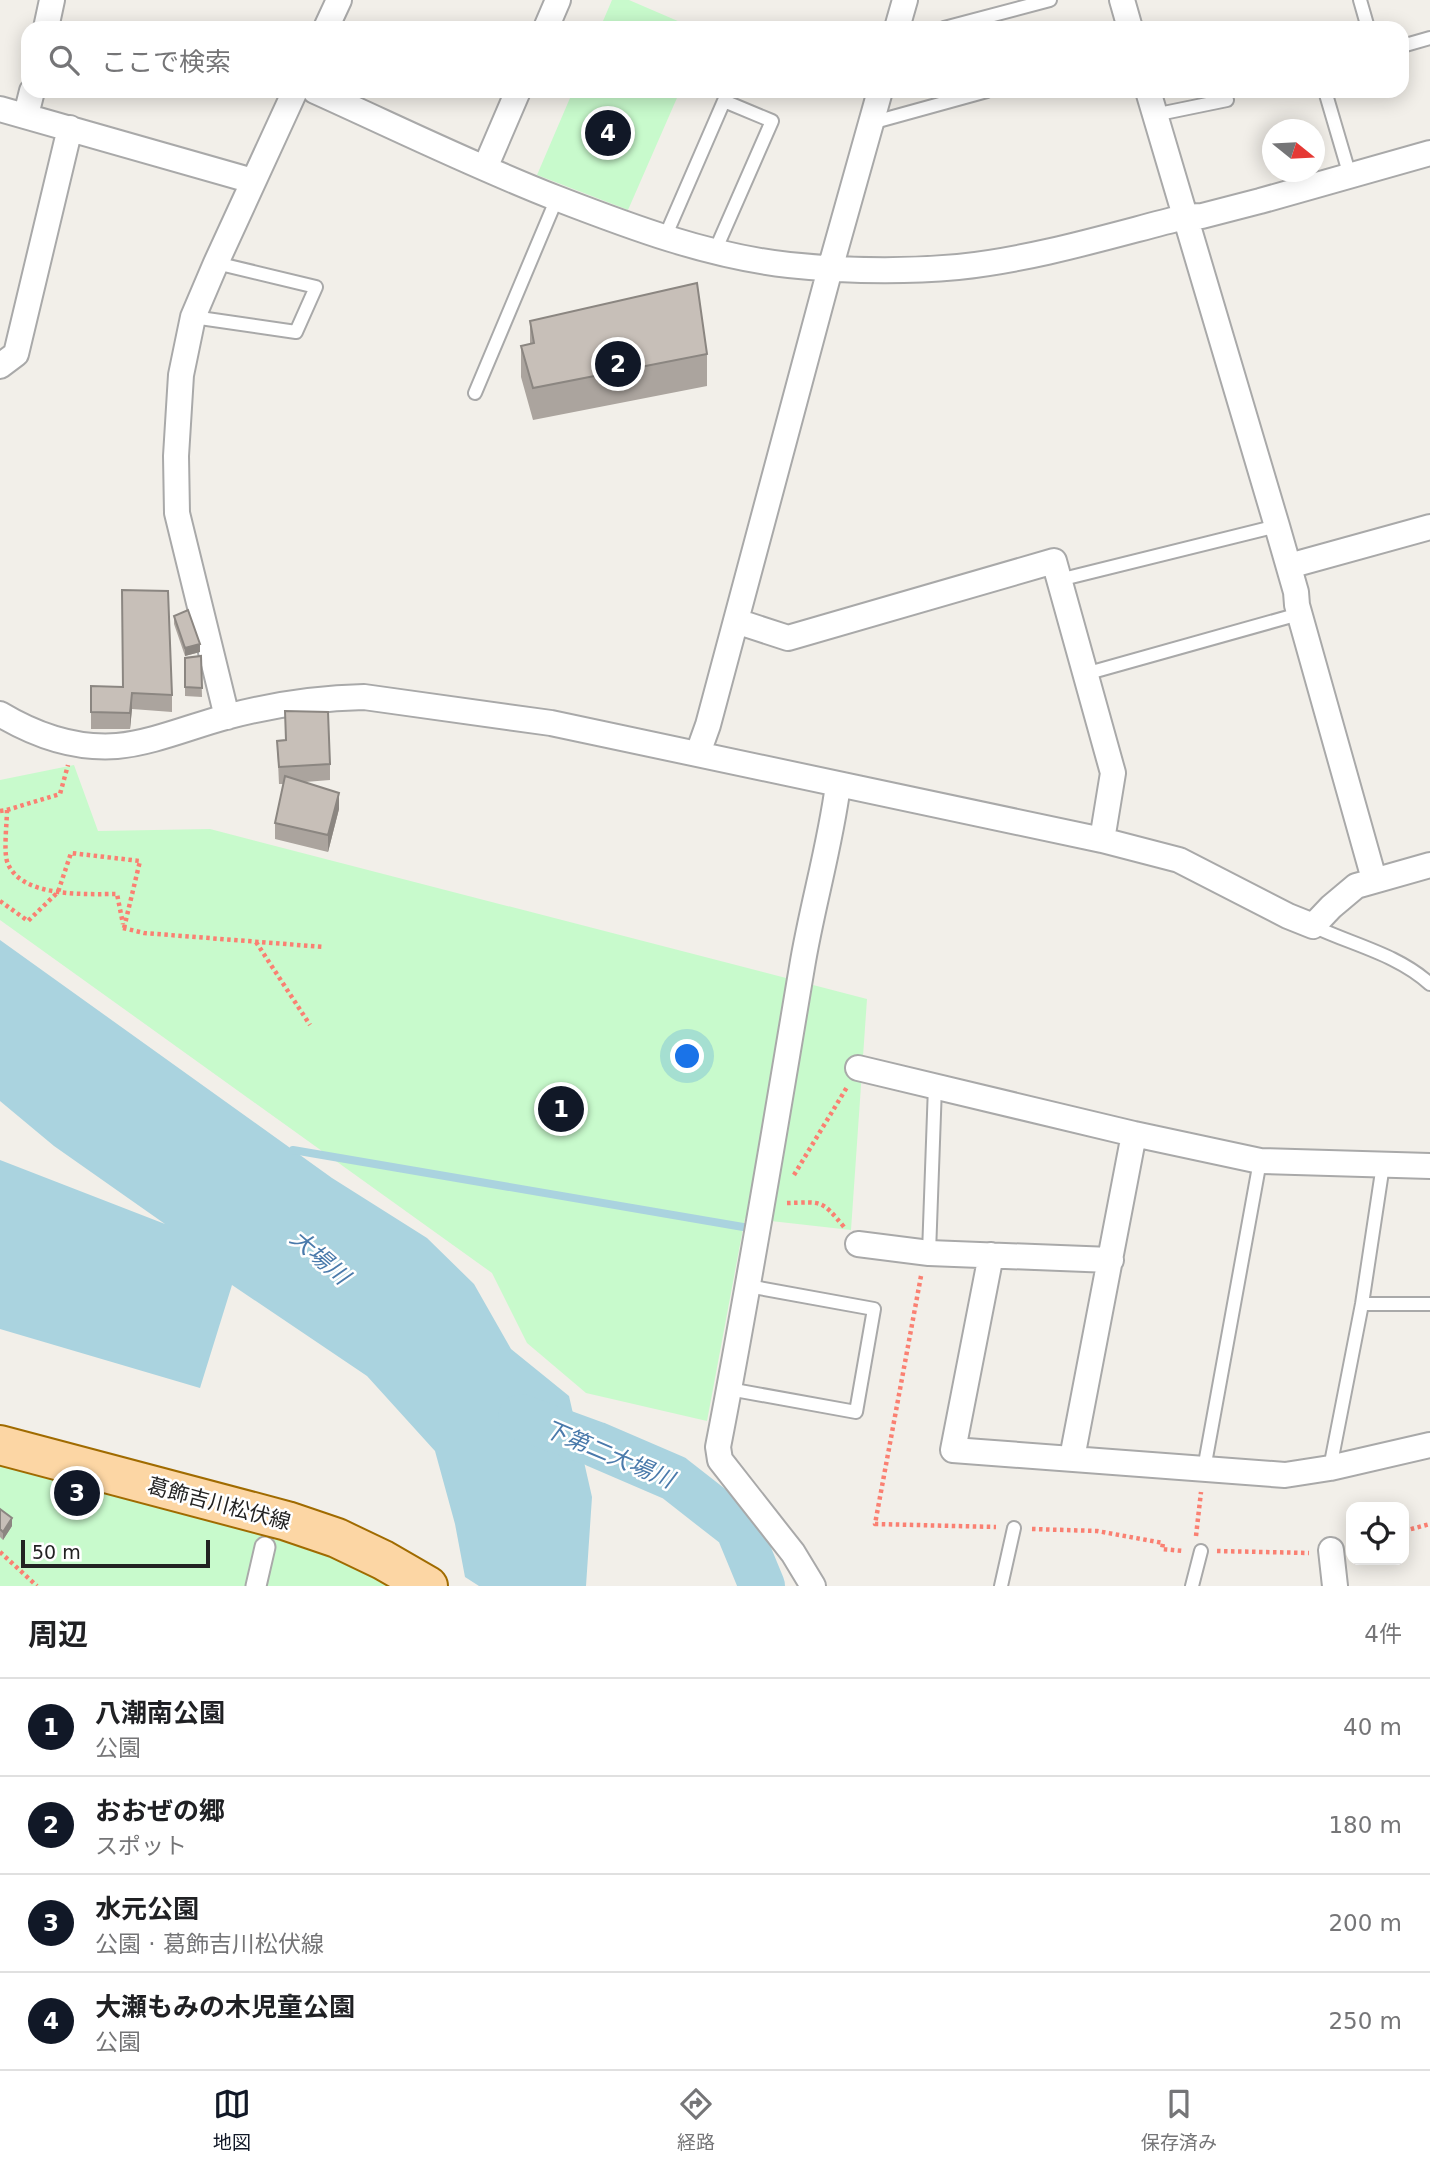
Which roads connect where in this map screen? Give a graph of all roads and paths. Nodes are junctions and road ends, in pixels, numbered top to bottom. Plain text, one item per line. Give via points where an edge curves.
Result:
1 (52, 0) edge
2 (339, 0) edge
3 (558, 0) edge
4 (905, 0) edge
5 (1049, 0) edge
6 (1122, 0) edge
7 (1360, 0) edge
8 (48, 21) edge
9 (329, 21) edge
10 (549, 21) edge
11 (899, 21) edge
12 (970, 21) edge
13 (1128, 21) edge
14 (1365, 21) edge
15 (1430, 38) edge
16 (1409, 44) edge
17 (30, 98) edge
18 (292, 98) edge
19 (330, 98) edge
20 (515, 98) edge
21 (878, 98) edge
22 (962, 98) edge
23 (1150, 98) edge
24 (1327, 98) edge
25 (1227, 100) dead end
26 (0, 109) edge
27 (26, 115) junction
28 (1154, 115) junction
29 (871, 123) junction
30 (70, 128) junction
31 (1430, 153) edge
32 (485, 168) junction
33 (1350, 176) junction
34 (253, 181) junction
35 (557, 198) junction
36 (1184, 217) junction
37 (665, 237) junction
38 (715, 251) junction
39 (215, 262) junction
40 (830, 269) junction
41 (193, 317) junction
42 (0, 366) edge
43 (475, 393) dead end
44 (1277, 526) junction
45 (1430, 527) edge
46 (1289, 566) junction
47 (1059, 580) junction
48 (1299, 614) junction
49 (736, 621) junction
50 (1085, 674) junction
51 (0, 714) edge
52 (227, 717) junction
53 (74, 744) junction
54 (698, 753) junction
55 (838, 785) junction
56 (7, 810) junction
57 (0, 811) edge
58 (1102, 840) junction
59 (1430, 864) edge
60 (1374, 879) junction
61 (58, 892) junction
62 (0, 901) edge
63 (1313, 926) junction
64 (123, 928) junction
65 (256, 942) junction
66 (324, 947) dead end
67 (1430, 984) edge
68 (310, 1025) dead end
69 (858, 1068) joint
70 (935, 1086) junction
71 (1134, 1134) junction
72 (1260, 1161) junction
73 (1383, 1165) junction
74 (1430, 1166) edge
75 (790, 1181) dead end
76 (759, 1226) junction
77 (858, 1244) joint
78 (926, 1252) junction
79 (991, 1255) junction
80 (1111, 1260) junction
81 (748, 1286) junction
82 (1362, 1304) junction
83 (1430, 1304) edge
84 (729, 1389) junction
85 (0, 1445) edge
86 (1430, 1445) edge
87 (1072, 1458) junction
88 (1330, 1468) junction
89 (1204, 1469) junction
90 (1430, 1524) edge
91 (1014, 1528) junction
92 (1409, 1530) edge
93 (265, 1546) dead end
94 (1331, 1550) joint
95 (1198, 1551) junction
96 (0, 1552) edge
97 (424, 1583) edge
98 (37, 1586) edge
99 (256, 1586) edge
100 (813, 1586) edge
101 (1001, 1586) edge
102 (1192, 1586) edge
103 (1335, 1586) edge

1 - 8 street
2 - 9 street
3 - 10 street
4 - 11 street
5 - 12 lane
6 - 13 street
7 - 14 lane
15 - 16 lane
17 - 27 street
18 - 34 street
19 - 32 street
20 - 32 street
21 - 29 street
22 - 29 lane
23 - 28 street
24 - 33 lane
25 - 28 lane
26 - 27 street
27 - 30 street
28 - 36 street
29 - 40 street
30 - 34 street
30 - 42 street via 16,354
31 - 33 street
32 - 35 street
33 - 36 street
34 - 39 street
35 - 37 street
35 - 43 lane
36 - 40 street via 1021,259 905,270
36 - 44 street
37 - 38 street
37 - 38 lane via 724,101 772,121
38 - 40 street
39 - 41 street
39 - 41 lane via 316,287 296,332
40 - 49 street
41 - 52 street via 178,409 177,513
44 - 46 street
44 - 47 lane
45 - 46 street
46 - 48 street
47 - 49 street via 1054,561 788,638
47 - 50 street
48 - 50 lane
48 - 60 street
49 - 54 street
50 - 58 street via 1113,773
51 - 53 street
52 - 53 street via 118,746
52 - 54 street via 364,697 551,723
53 - 56 path via 60,794
54 - 55 street
55 - 58 street
55 - 76 street via 802,962
56 - 57 path
56 - 61 path via 7,863 20,880
58 - 63 street via 1179,860
59 - 60 street
60 - 63 street via 1356,886
61 - 62 path via 28,921
61 - 64 path via 117,894
61 - 64 path via 71,853 140,861
63 - 67 lane via 1383,953
64 - 65 path
65 - 66 path
65 - 68 path
69 - 70 street
69 - 75 path
70 - 71 street
70 - 78 lane
71 - 72 street
71 - 80 street
72 - 73 street
72 - 89 lane
73 - 74 street
73 - 82 lane
76 - 77 path via 776,1203 819,1202
76 - 81 street
77 - 78 street
78 - 79 street
78 - 91 path via 875,1524
79 - 80 street
79 - 87 street via 953,1450
80 - 87 street
81 - 84 street
81 - 84 lane via 874,1309 856,1412
82 - 83 lane
82 - 88 lane
84 - 100 street via 718,1447 720,1460 793,1553
85 - 97 main road, 葛飾吉川松伏線 via 287,1521 337,1538
86 - 88 street
87 - 89 street
88 - 89 street via 1285,1475
89 - 95 path
90 - 92 path
91 - 95 path via 1097,1531 1163,1543 1162,1549
91 - 101 lane
93 - 99 street
94 - 95 path via 1302,1554
94 - 103 street
95 - 102 lane
96 - 98 path

